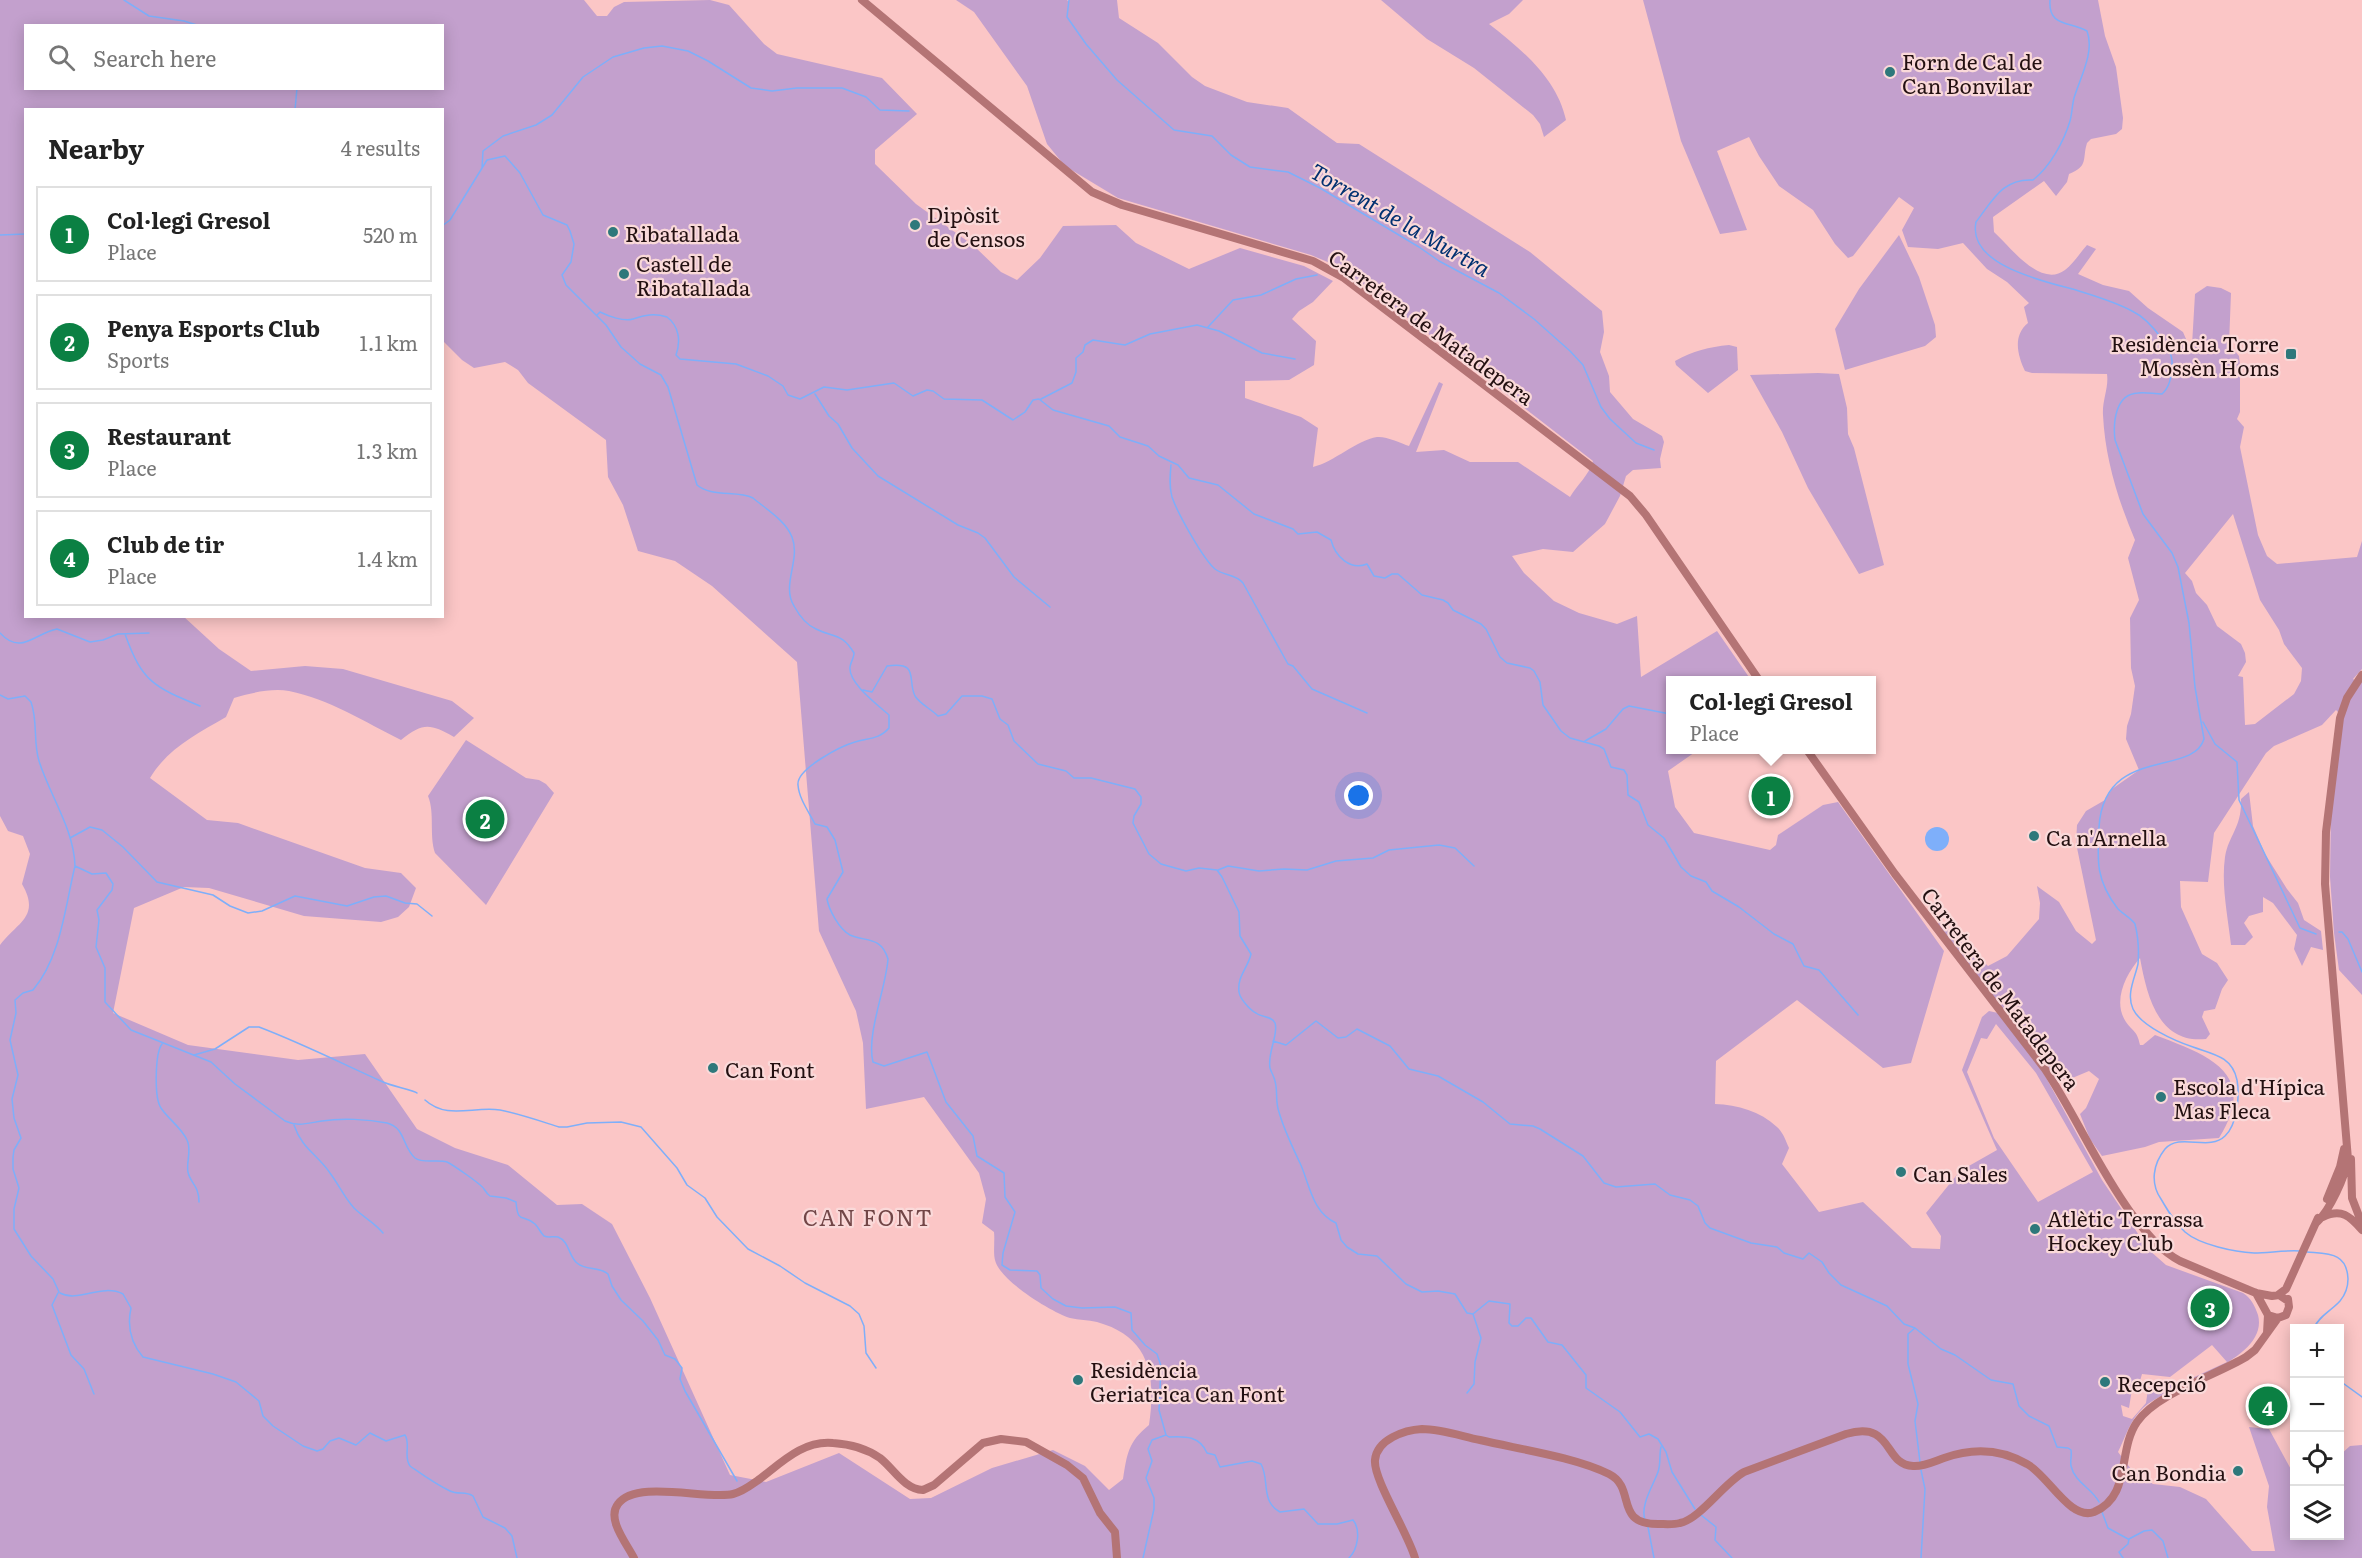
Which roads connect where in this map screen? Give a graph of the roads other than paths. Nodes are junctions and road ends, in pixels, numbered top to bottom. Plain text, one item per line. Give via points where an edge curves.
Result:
1 (862, 0) edge
2 (2362, 675) edge
3 (1756, 676) edge
4 (1810, 754) edge
5 (2346, 1135) junction
6 (2348, 1147) junction
7 (2342, 1180) junction
8 (2351, 1191) junction
9 (2325, 1202) junction
10 (2320, 1220) junction
11 (2362, 1224) edge
12 (2362, 1230) edge
13 (2287, 1286) junction
14 (2256, 1293) junction
15 (2275, 1296) junction
16 (2288, 1301) junction
17 (2267, 1312) junction
18 (2278, 1318) junction
19 (2267, 1333) junction
20 (634, 1558) edge
21 (1117, 1558) edge
22 (1415, 1558) edge

1 - 3 street, Carretera de Matadepera via 1092,192 1122,205 1325,266 1603,474 1646,515
2 - 5 street via 2346,698 2340,718 2325,849
4 - 14 street, Carretera de Matadepera via 1895,874 2044,1069 2108,1181 2154,1242 2170,1256
5 - 6 street
5 - 9 street via 2340,1167
6 - 7 street
6 - 8 street via 2353,1176
7 - 8 street
7 - 9 street
7 - 10 street
8 - 11 street
9 - 10 street
10 - 12 street via 2332,1213 2344,1214
10 - 13 street
13 - 15 street
13 - 16 street
14 - 15 street, Carretera de Matadepera
14 - 17 street
15 - 16 street
15 - 17 street via 2266,1302
16 - 18 street via 2288,1311
17 - 18 street
17 - 19 street
18 - 19 street
19 - 22 street via 2246,1357 2146,1411 2129,1437 2117,1492 2091,1513 2074,1510 2023,1461 2000,1454 1964,1452 1919,1466 1902,1463 1878,1435 1856,1431 1744,1472 1682,1523 1648,1523 1635,1519 1619,1482 1601,1470 1426,1429 1396,1436 1383,1445 1375,1463
20 - 21 street via 614,1515 617,1505 630,1495 678,1491 733,1494 799,1450 823,1443 868,1452 911,1487 923,1490 984,1443 1010,1439 1031,1444 1083,1478 1115,1532

